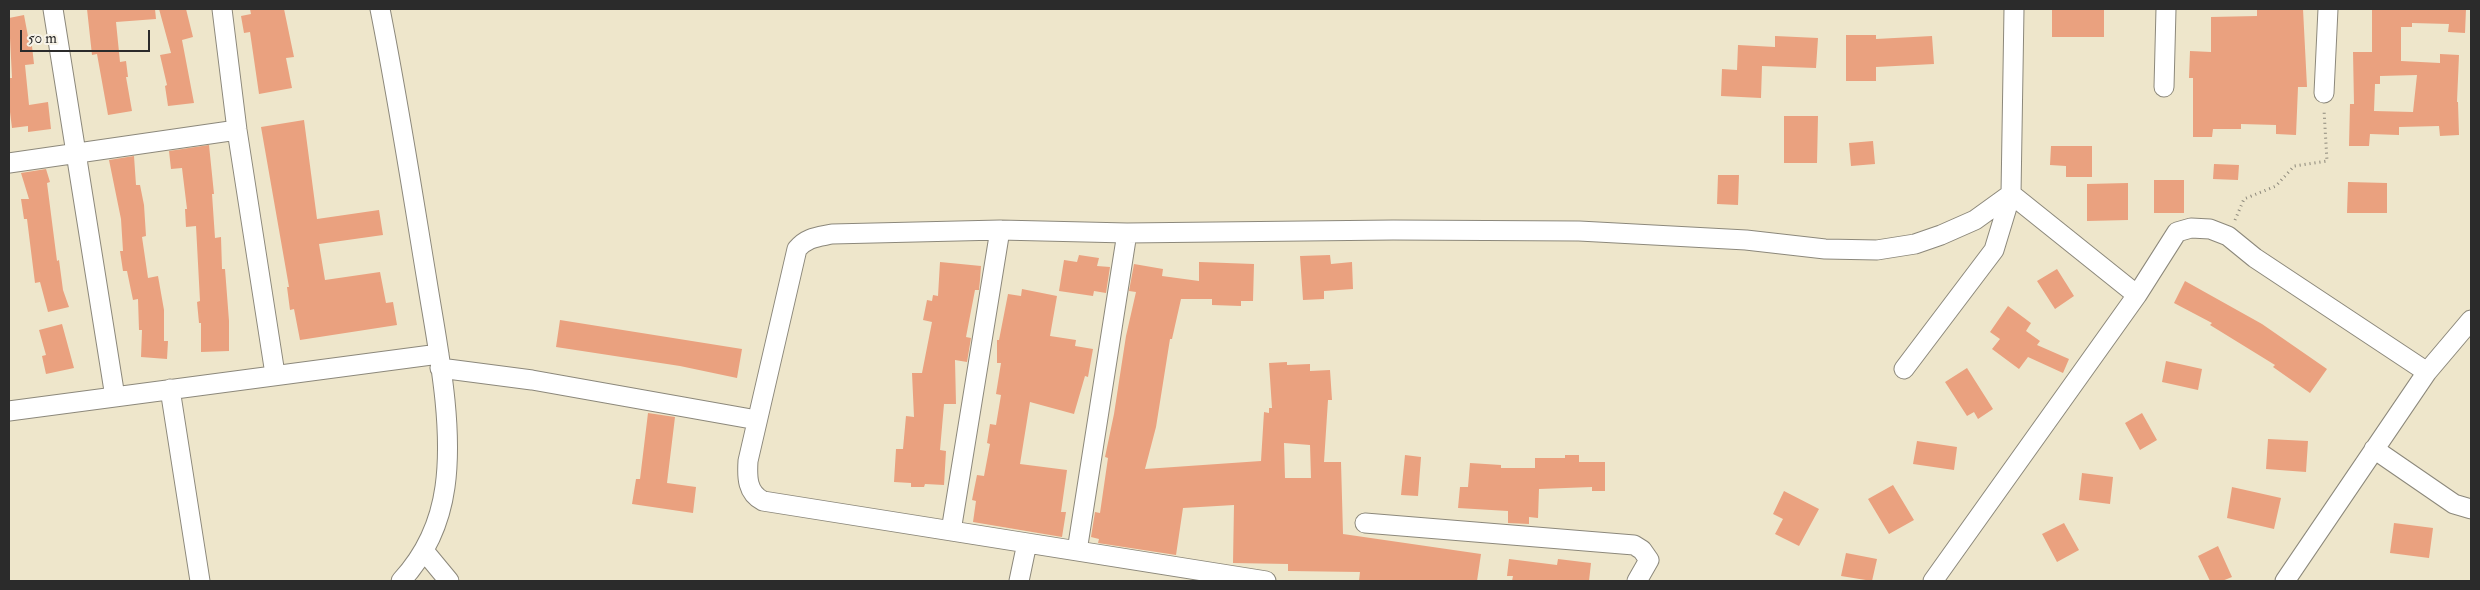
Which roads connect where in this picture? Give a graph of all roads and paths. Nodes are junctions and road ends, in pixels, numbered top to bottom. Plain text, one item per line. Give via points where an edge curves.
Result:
1 (53, 9) edge
2 (222, 9) edge
3 (380, 9) edge
4 (2014, 9) edge
5 (2166, 9) edge
6 (2328, 9) edge
7 (2164, 87) dead end
8 (2324, 93) joint
9 (237, 130) junction
10 (75, 154) junction
11 (9, 163) edge
12 (2012, 194) junction
13 (1000, 230) junction
14 (1127, 233) junction
15 (2228, 236) junction
16 (2137, 295) junction
17 (2471, 320) edge
18 (439, 361) junction
19 (1904, 369) dead end
20 (2427, 372) junction
21 (275, 374) junction
22 (170, 389) junction
23 (115, 397) junction
24 (9, 412) edge
25 (757, 420) junction
26 (2374, 449) junction
27 (2471, 509) edge
28 (1365, 523) dead end
29 (952, 531) junction
30 (1027, 543) junction
31 (1077, 551) junction
32 (424, 552) junction
33 (200, 581) edge
34 (401, 581) edge
35 (449, 581) edge
36 (1019, 581) edge
37 (1266, 581) edge
38 (1637, 581) edge
39 (1932, 581) edge
40 (2285, 581) edge

1 - 10 street
2 - 9 street
3 - 18 street
4 - 12 street
5 - 7 street
6 - 8 street
8 - 15 path via 2327,161 2294,166 2276,186 2244,199
9 - 10 street
9 - 21 street
10 - 11 street
10 - 23 street
12 - 14 street via 1975,220 1941,235 1915,244 1877,250 1825,249 1626,232
12 - 16 street
12 - 19 street via 1994,250
13 - 14 street
13 - 25 street via 832,234 803,242 797,249
13 - 29 street
14 - 31 street
15 - 16 street via 2210,229 2191,228 2177,232
15 - 20 street via 2255,258
16 - 39 street
17 - 20 street
18 - 21 street
18 - 25 street
18 - 32 street via 446,424 445,487 439,515
20 - 26 street
21 - 22 street
22 - 23 street
22 - 33 street
23 - 24 street
25 - 29 street via 747,478 756,497 763,501
26 - 27 street via 2454,504
26 - 40 street
28 - 38 street via 1634,545 1649,560
29 - 30 street
30 - 31 street
30 - 36 street
31 - 37 street
32 - 34 street
32 - 35 street

